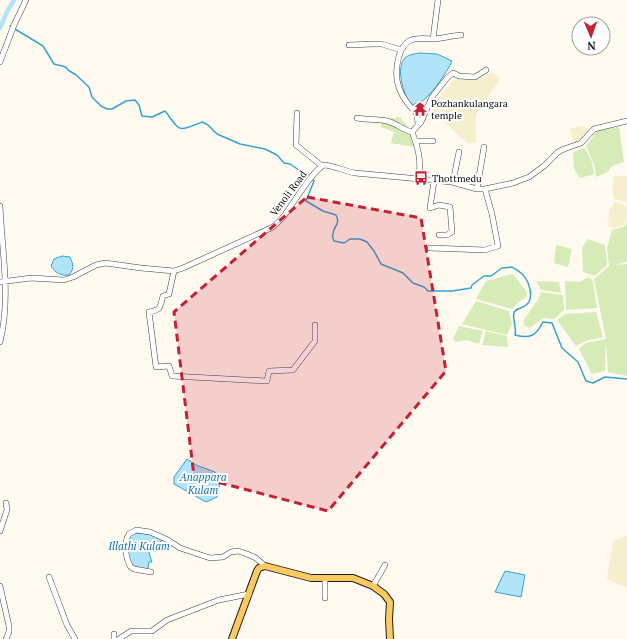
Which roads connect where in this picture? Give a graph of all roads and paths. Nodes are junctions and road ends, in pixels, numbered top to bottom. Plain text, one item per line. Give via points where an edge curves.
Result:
1 (26, 0) edge
2 (438, 0) edge
3 (461, 35) dead end
4 (433, 39) junction
5 (349, 45) dead end
6 (401, 50) junction
7 (0, 62) edge
8 (486, 70) dead end
9 (297, 113) dead end
10 (418, 114) junction
11 (423, 116) junction
12 (358, 118) dead end
13 (627, 121) edge
14 (418, 124) junction
15 (412, 132) junction
16 (415, 141) junction
17 (433, 141) dead end
18 (484, 147) dead end
19 (459, 152) dead end
20 (322, 166) junction
21 (419, 180) junction
22 (434, 181) junction
23 (452, 182) junction
24 (477, 189) junction
25 (485, 189) junction
26 (0, 206) edge
27 (439, 235) dead end
28 (430, 248) dead end
29 (174, 271) junction
30 (2, 282) edge
31 (315, 325) dead end
32 (0, 342) edge
33 (6, 503) dead end
34 (0, 531) edge
35 (385, 565) dead end
36 (265, 566) junction
37 (151, 572) dead end
38 (49, 577) dead end
39 (325, 578) junction
40 (0, 586) edge
41 (372, 586) junction
42 (249, 594) junction
43 (325, 598) dead end
44 (6, 639) edge
45 (74, 639) edge
46 (119, 639) edge
47 (232, 639) edge
48 (390, 639) edge

1 - 7 street via 12,27
2 - 4 street
3 - 4 street
4 - 6 street via 410,40
5 - 6 street via 382,44
6 - 10 street via 396,77 407,103
8 - 11 street via 475,78 453,73 432,98
9 - 20 street via 296,145
10 - 11 street
10 - 14 street
11 - 14 street
12 - 15 street via 387,121
13 - 25 street via 594,129 581,143 558,152 529,177
14 - 15 street
15 - 16 street
16 - 17 street
16 - 21 street via 420,160
18 - 24 street
19 - 23 street
20 - 21 street via 328,165 355,173
20 - 29 street, Venoli Road via 273,227
21 - 22 street
22 - 23 street
22 - 27 street via 430,208 439,205 450,207 452,232 447,236
23 - 24 street
24 - 25 street
25 - 28 street via 498,246 485,250
26 - 30 street
29 - 30 street, Venoli Road via 105,263 64,280 32,278
29 - 31 street via 169,294 163,296 160,308 149,312 156,367 169,366 172,376 267,382 269,371 293,370 315,341
30 - 32 street via 5,306
33 - 34 street via 7,510
35 - 41 street
36 - 37 street via 256,558 238,551 223,557 210,558 180,548 150,532 136,530 127,538 126,558 134,569
36 - 39 main road via 311,578
36 - 42 main road via 259,568
38 - 45 street
39 - 41 main road via 348,577
39 - 43 street
40 - 44 street via 9,626
41 - 48 main road via 388,597 390,602
42 - 46 street via 219,600 167,620 152,631 130,631
42 - 47 main road

